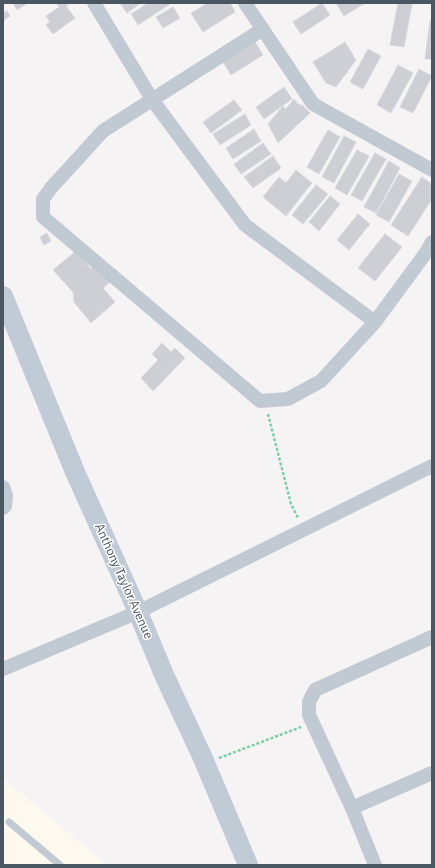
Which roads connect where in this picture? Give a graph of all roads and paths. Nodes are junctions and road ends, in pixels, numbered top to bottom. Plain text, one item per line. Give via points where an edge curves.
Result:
1 (94, 3) edge
2 (245, 3) edge
3 (263, 29) junction
4 (153, 100) junction
5 (432, 170) edge
6 (432, 242) edge
7 (3, 296) edge
8 (375, 322) junction
9 (260, 401) junction
10 (432, 466) edge
11 (3, 487) edge
12 (3, 508) edge
13 (303, 530) junction
14 (138, 612) junction
15 (432, 637) edge
16 (3, 668) edge
17 (312, 722) junction
18 (205, 763) junction
19 (432, 773) edge
20 (352, 808) junction
21 (9, 822) dead end
22 (60, 865) edge
23 (248, 865) edge
24 (375, 865) edge

1 - 4 street
2 - 3 street
3 - 4 street
3 - 5 street via 313,104
4 - 8 street via 245,225
4 - 9 street via 103,131 43,199 43,217
6 - 8 street
7 - 14 main road, Anthony Taylor Avenue via 75,472
8 - 9 street via 321,381 288,399
9 - 13 path via 267,413 291,504
10 - 13 street
11 - 12 street via 6,495
13 - 14 street
14 - 16 street
14 - 18 main road, Anthony Taylor Avenue
15 - 17 street via 315,690 309,702
17 - 18 path
17 - 20 street
18 - 23 main road, Anthony Taylor Avenue
19 - 20 street
20 - 24 street
21 - 22 lane

